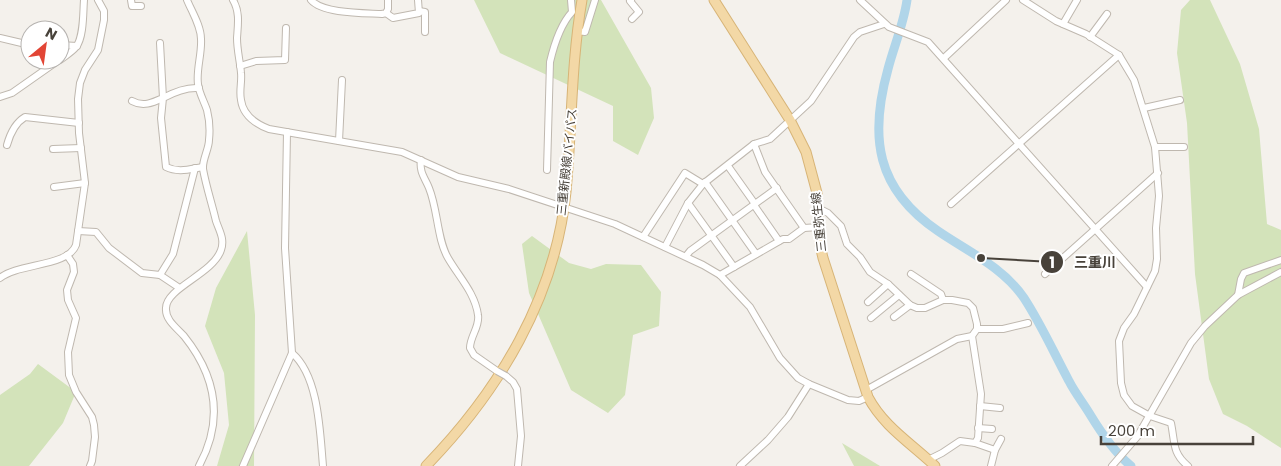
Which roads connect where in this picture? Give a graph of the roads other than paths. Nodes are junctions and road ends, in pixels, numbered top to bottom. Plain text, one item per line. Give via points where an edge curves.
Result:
1 (84, 0) edge
2 (98, 0) edge
3 (131, 0) edge
4 (188, 0) edge
5 (233, 0) edge
6 (311, 0) edge
7 (388, 0) edge
8 (418, 0) edge
9 (571, 0) edge
10 (582, 0) edge
11 (595, 0) edge
12 (631, 0) edge
13 (714, 0) edge
14 (860, 0) edge
15 (1006, 0) edge
16 (1023, 0) edge
17 (1077, 0) edge
18 (141, 6) dead end
19 (419, 11) junction
20 (386, 13) junction
21 (1107, 14) dead end
22 (1100, 17) dead end
23 (632, 19) dead end
24 (1063, 24) junction
25 (886, 26) junction
26 (286, 28) dead end
27 (577, 31) junction
28 (425, 32) dead end
29 (1088, 36) junction
30 (0, 38) edge
31 (20, 43) edge
32 (160, 43) dead end
33 (70, 46) edge
34 (77, 46) junction
35 (70, 52) edge
36 (1119, 54) junction
37 (944, 58) junction
38 (240, 66) junction
39 (45, 70) edge
40 (342, 80) dead end
41 (199, 88) junction
42 (0, 97) edge
43 (163, 98) junction
44 (1180, 100) dead end
45 (132, 101) dead end
46 (1144, 108) junction
47 (790, 120) junction
48 (79, 123) junction
49 (287, 132) junction
50 (339, 141) junction
51 (1019, 143) junction
52 (754, 144) junction
53 (7, 145) dead end
54 (1155, 147) junction
55 (1184, 147) dead end
56 (81, 148) junction
57 (53, 149) dead end
58 (421, 160) junction
59 (728, 166) junction
60 (203, 167) junction
61 (195, 168) junction
62 (547, 170) dead end
63 (1158, 174) junction
64 (85, 183) junction
65 (704, 183) junction
66 (54, 187) dead end
67 (777, 188) junction
68 (688, 203) junction
69 (754, 204) junction
70 (951, 204) dead end
71 (564, 207) junction
72 (818, 208) junction
73 (732, 220) junction
74 (819, 227) junction
75 (804, 228) junction
76 (1095, 229) junction
77 (78, 231) junction
78 (711, 235) junction
79 (643, 237) junction
80 (779, 241) junction
81 (665, 247) junction
82 (756, 254) junction
83 (68, 255) junction
84 (686, 256) junction
85 (1281, 260) edge
86 (734, 267) junction
87 (1281, 272) edge
88 (911, 274) dead end
89 (1044, 274) dead end
90 (160, 275) junction
91 (720, 275) junction
92 (0, 278) edge
93 (888, 284) junction
94 (178, 287) junction
95 (1147, 287) junction
96 (899, 295) junction
97 (1238, 295) junction
98 (943, 300) junction
99 (868, 302) dead end
100 (910, 305) junction
101 (894, 317) dead end
102 (871, 318) dead end
103 (1028, 323) dead end
104 (977, 330) junction
105 (972, 336) junction
106 (292, 353) junction
107 (809, 384) junction
108 (867, 393) junction
109 (980, 406) junction
110 (1000, 408) dead end
111 (1150, 416) junction
112 (978, 428) junction
113 (992, 429) dead end
114 (1001, 439) dead end
115 (975, 443) junction
116 (995, 450) junction
117 (932, 463) edge
118 (90, 466) edge
119 (199, 466) edge
120 (243, 466) edge
121 (323, 466) edge
122 (426, 466) edge
123 (518, 466) edge
124 (740, 466) edge
125 (991, 466) edge
126 (1112, 466) edge
127 (1188, 466) edge

1 - 34 street
2 - 48 street via 104,11 104,20 98,50 80,83
3 - 18 street via 132,6
4 - 41 street via 201,38
5 - 38 street via 238,14
6 - 20 street via 338,11
7 - 20 street
8 - 19 street
9 - 62 street via 572,12 565,19 550,62
10 - 27 main road, 三重新殿線バイパス
11 - 27 street via 584,32
12 - 23 street via 638,12
13 - 47 main road, 三重弥生線
14 - 25 street
15 - 37 street
16 - 24 street
17 - 24 street
19 - 20 street via 393,18
19 - 28 street via 425,12
21 - 29 street
22 - 29 street
24 - 29 street
25 - 37 street via 923,39
25 - 47 street via 860,32 854,37 811,101
26 - 38 street via 286,60 256,61
27 - 71 main road, 三重新殿線バイパス
29 - 36 street
30 - 31 street
32 - 43 street
33 - 34 street
34 - 35 street
36 - 46 street via 1134,80
36 - 51 street
37 - 51 street
38 - 49 street via 240,99 250,118 258,125
39 - 42 street via 12,93
40 - 50 street
41 - 43 street
41 - 60 street via 207,112 210,139
43 - 45 street via 148,104
43 - 61 street via 161,118 166,167 181,171
44 - 46 street
46 - 54 street
47 - 52 street via 770,139
47 - 72 main road, 三重弥生線 via 806,152 816,186
48 - 53 street via 25,117 10,134
48 - 56 street
49 - 50 street
49 - 106 street via 285,248
50 - 58 street via 402,152
51 - 70 street
51 - 76 street
52 - 59 street
52 - 67 street via 761,165
54 - 55 street
54 - 63 street
56 - 57 street
56 - 64 street
58 - 71 street via 458,177
58 - 123 street, bridge via 421,173 432,199 447,256 467,286 478,311 478,325 470,348 474,355 506,376 517,389 521,436
59 - 65 street
59 - 69 street
60 - 61 street
60 - 94 street via 223,241 222,248 204,271
61 - 90 street via 173,254
63 - 76 street
63 - 95 street via 1157,259
64 - 66 street
64 - 77 street
65 - 68 street
65 - 73 street
65 - 79 street via 685,173
67 - 69 street
67 - 75 street
68 - 78 street
68 - 81 street
69 - 73 street
69 - 80 street
71 - 79 street
71 - 122 main road, 三重新殿線バイパス via 547,276 518,346 479,406
72 - 74 main road, 三重弥生線
72 - 93 street via 841,226 847,244 870,272
73 - 78 street
73 - 82 street
74 - 75 street
74 - 108 main road, 三重弥生線 via 823,258
75 - 80 street via 789,239
76 - 89 street
76 - 95 street
77 - 83 street via 75,249
77 - 90 street via 96,232 109,248 142,273
78 - 84 street
78 - 86 street
79 - 81 street
80 - 82 street
81 - 84 street
82 - 86 street
83 - 92 street via 11,271
83 - 118 street via 74,272 67,290 68,300 76,318 68,352 70,375 94,425 96,437
84 - 91 street
85 - 97 street via 1244,273
86 - 91 street
87 - 97 street
88 - 98 street via 941,294
90 - 94 street
91 - 107 street via 750,307 785,365
93 - 96 street
93 - 99 street
94 - 119 street via 168,299 166,314 208,376 214,404 212,430
95 - 111 street via 1119,341 1124,395 1132,406
96 - 100 street
96 - 102 street
97 - 111 street via 1191,343
98 - 100 street via 925,308
98 - 104 street via 968,303
100 - 101 street
103 - 104 street via 1003,329
104 - 105 street
105 - 108 street via 957,339
105 - 109 street
106 - 120 street
106 - 121 street via 304,368 312,388
107 - 108 street via 854,401
107 - 124 street via 788,417
108 - 117 main road, 三重弥生線 via 886,424
109 - 110 street
109 - 112 street
111 - 126 street
111 - 127 street via 1171,423 1176,451
112 - 113 street
112 - 115 street
114 - 116 street
115 - 116 street
115 - 117 street via 960,441
116 - 125 street

